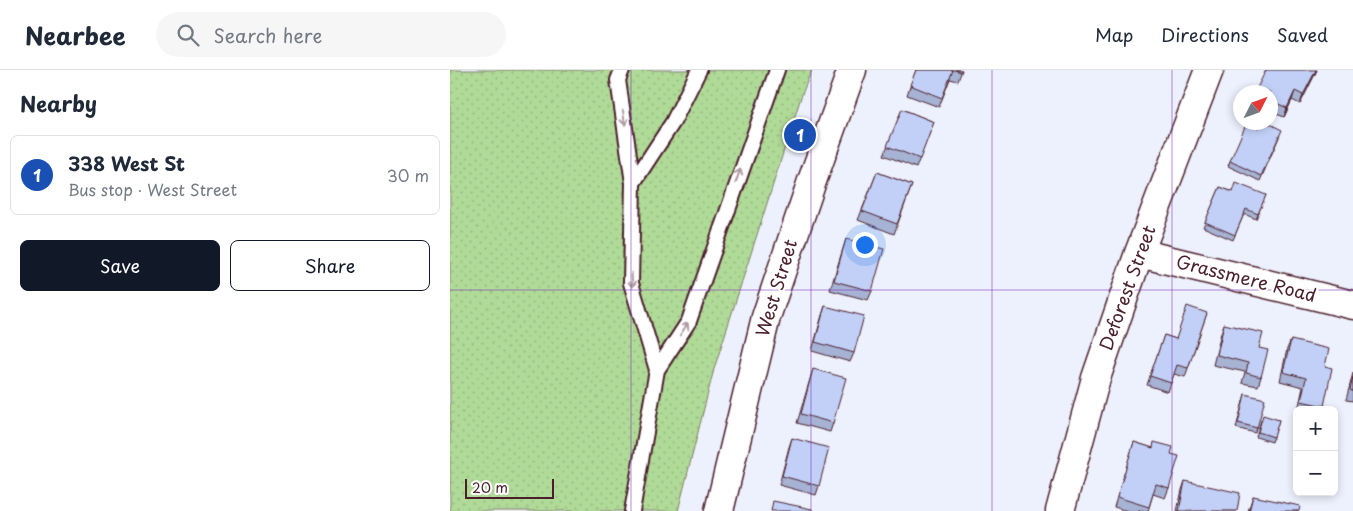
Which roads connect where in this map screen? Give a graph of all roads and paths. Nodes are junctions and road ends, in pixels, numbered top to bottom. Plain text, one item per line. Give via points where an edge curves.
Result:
1 (622, 70) edge
2 (699, 70) edge
3 (777, 70) edge
4 (852, 70) edge
5 (1210, 70) edge
6 (633, 183) junction
7 (1140, 253) junction
8 (1353, 305) edge
9 (657, 370) junction
10 (632, 511) edge
11 (719, 511) edge
12 (1060, 511) edge

1 -> 6 lane via 618,80
2 - 6 lane via 673,122
9 -> 3 lane via 689,321
4 - 11 street, West Street via 766,318
5 - 7 street, Deforest Street
6 -> 9 lane via 632,283
7 - 8 street, Grassmere Road
7 - 12 street, Deforest Street via 1096,378
9 - 10 lane

